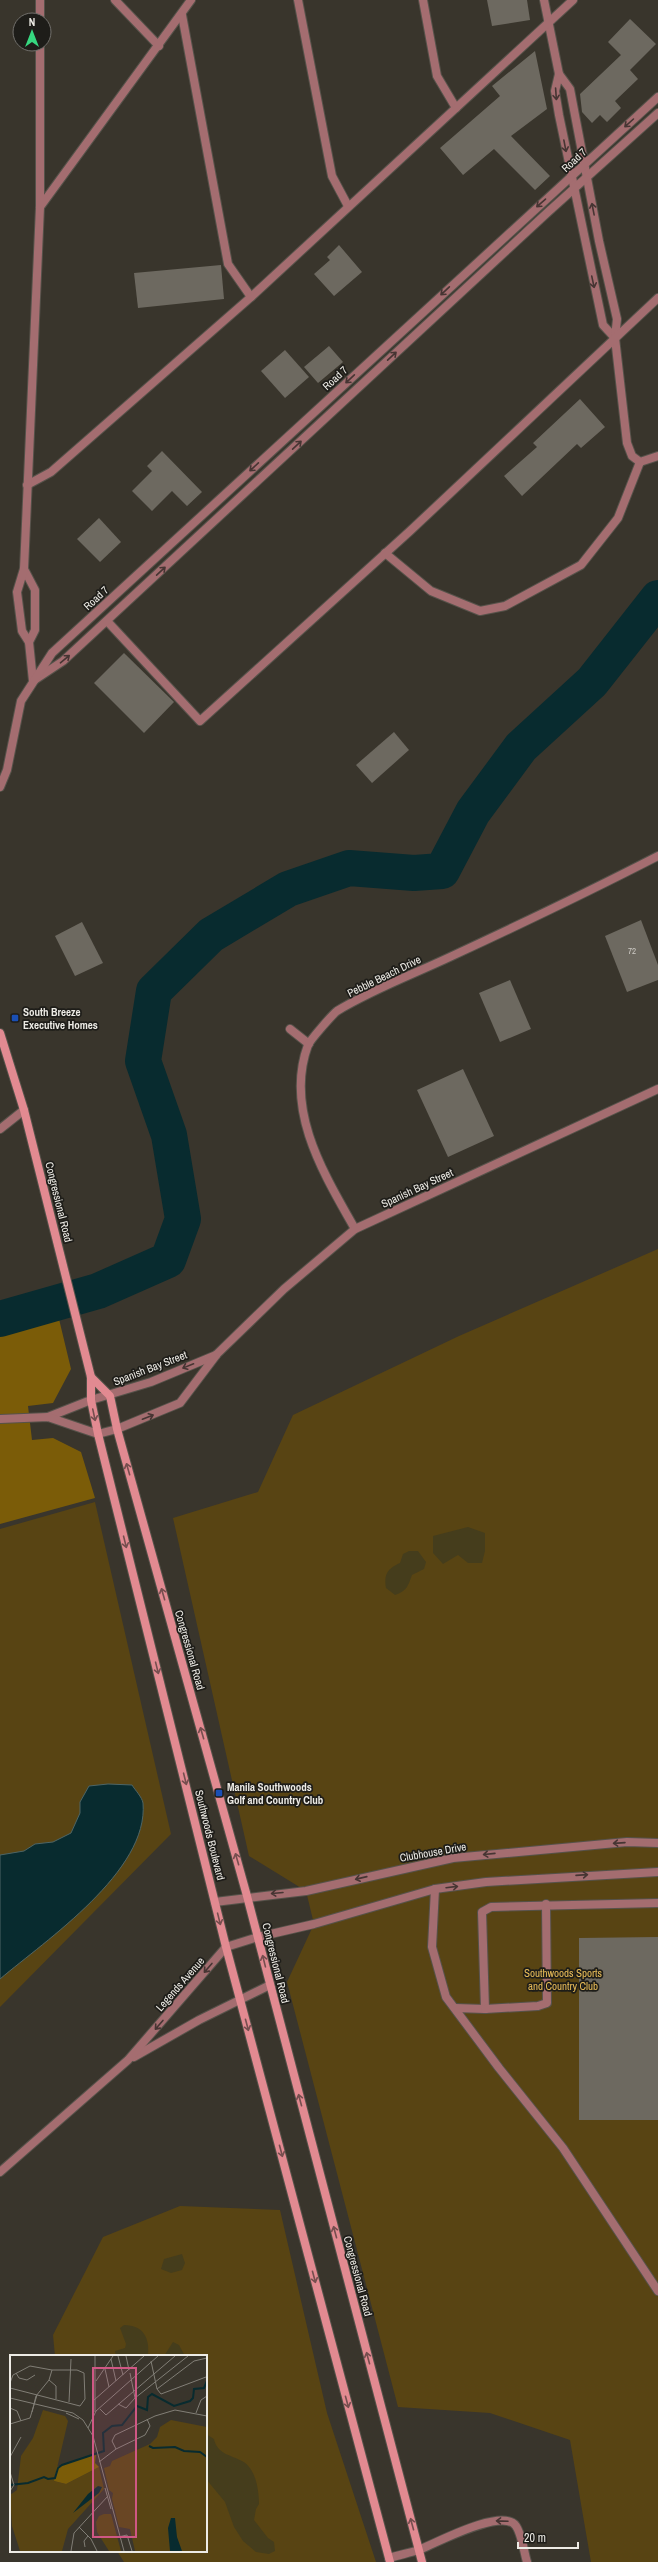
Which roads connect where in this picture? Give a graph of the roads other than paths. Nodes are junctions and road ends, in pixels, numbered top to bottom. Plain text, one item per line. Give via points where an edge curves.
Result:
1 (40, 0) edge
2 (115, 0) edge
3 (191, 0) edge
4 (298, 0) edge
5 (423, 0) edge
6 (544, 0) edge
7 (573, 0) edge
8 (40, 12) edge
9 (182, 14) junction
10 (549, 23) junction
11 (159, 46) junction
12 (40, 52) edge
13 (559, 74) junction
14 (658, 97) edge
15 (456, 108) junction
16 (658, 113) edge
17 (584, 165) junction
18 (571, 178) junction
19 (587, 178) junction
20 (574, 191) junction
21 (348, 206) junction
22 (40, 207) junction
23 (251, 297) junction
24 (658, 298) edge
25 (615, 338) junction
26 (658, 456) edge
27 (640, 462) junction
28 (28, 485) junction
29 (385, 553) junction
30 (24, 569) junction
31 (108, 621) junction
32 (29, 642) junction
33 (33, 681) junction
34 (0, 787) edge
35 (658, 856) edge
36 (290, 1029) dead end
37 (0, 1034) edge
38 (309, 1044) junction
39 (658, 1089) edge
40 (24, 1110) junction
41 (0, 1129) edge
42 (356, 1229) junction
43 (217, 1354) junction
44 (91, 1377) junction
45 (110, 1396) junction
46 (91, 1400) junction
47 (44, 1417) junction
48 (0, 1419) edge
49 (117, 1429) junction
50 (98, 1434) junction
51 (172, 1728) joint
52 (658, 1843) edge
53 (658, 1872) edge
54 (435, 1889) junction
55 (247, 1896) junction
56 (215, 1902) junction
57 (658, 1903) edge
58 (546, 1904) junction
59 (258, 1937) junction
60 (226, 1947) junction
61 (270, 1985) junction
62 (240, 1998) junction
63 (455, 2008) junction
64 (485, 2009) junction
65 (128, 2060) junction
66 (0, 2172) edge
67 (658, 2291) edge
68 (418, 2550) junction
69 (389, 2560) edge
70 (422, 2562) edge
71 (527, 2562) edge

1 - 8 street
2 - 11 street
3 - 9 street
4 - 21 street via 332,176
5 - 15 street via 437,76
6 - 10 street
7 - 10 street
9 - 11 street
9 - 23 street via 228,264
10 - 13 street
10 - 15 street
11 - 22 street
12 - 22 street
13 - 17 street via 570,89
13 -> 18 street via 555,91
14 -> 17 street, Road 7
15 - 21 street
16 - 19 street, Road 7
17 - 18 street, Road 7
17 - 19 street
18 - 20 street
18 -> 33 street, Road 7 via 52,653
19 - 20 street, Road 7
25 -> 19 street via 617,319
20 -> 25 street via 603,325
31 -> 20 street, Road 7
21 - 23 street
22 - 28 street
23 - 28 street via 51,472
24 - 25 street
25 - 27 street via 627,443 632,456
25 - 29 street
26 - 27 street
27 - 29 street via 618,518 581,565 505,606 480,610 431,591
28 - 30 street
29 - 31 street via 200,721
30 - 32 street via 17,592 22,631
30 - 32 street via 35,590 35,630
33 -> 31 street, Road 7 via 64,661
32 - 33 street
33 - 34 street, Road 7 via 18,711 7,770
35 - 38 street, Pebble Beach Drive via 560,906 336,1012
36 - 38 street
37 - 40 main road, Congressional Road
38 - 42 street, Pebble Beach Drive via 302,1070 300,1105 310,1139 328,1180
39 - 42 street, Spanish Bay Street
40 - 41 street
40 - 44 main road, Congressional Road
42 - 43 street, Spanish Bay Street via 284,1289
43 -> 45 street, Spanish Bay Street
49 -> 43 street, Spanish Bay Street via 180,1403
44 - 45 main road, Congressional Road
44 - 46 main road, Congressional Road
45 - 46 street, Spanish Bay Street
45 - 49 main road, Congressional Road
46 - 47 street, Spanish Bay Street
46 -> 50 main road, Congressional Road
47 - 48 street
47 - 50 street
49 - 50 street, Spanish Bay Street
55 -> 49 main road, Congressional Road
50 -> 51 main road, Congressional Road
51 -> 56 main road, Southwoods Boulevard
52 -> 55 street, Clubhouse Drive via 597,1845 453,1858 306,1891
54 -> 53 street via 494,1882
54 - 59 street via 314,1924
54 - 63 street via 432,1947 446,1997
55 - 56 street, Clubhouse Drive
55 - 59 main road, Congressional Road
56 -> 60 main road, Southwoods Boulevard
57 - 58 street
58 - 64 street via 547,2003 538,2006
58 - 64 street via 491,1907 482,1912
59 - 60 street
61 -> 59 main road, Congressional Road
60 - 62 main road
60 -> 65 street, Legends Avenue
61 - 62 street, Legends Avenue
68 -> 61 main road, Congressional Road
62 - 65 street, Legends Avenue
62 -> 69 main road
63 - 64 street
63 - 67 street via 563,2148
65 - 66 street, Legends Avenue
68 - 69 street
68 - 70 main road, Congressional Road
71 -> 68 street via 516,2526 507,2520 495,2521 455,2534

